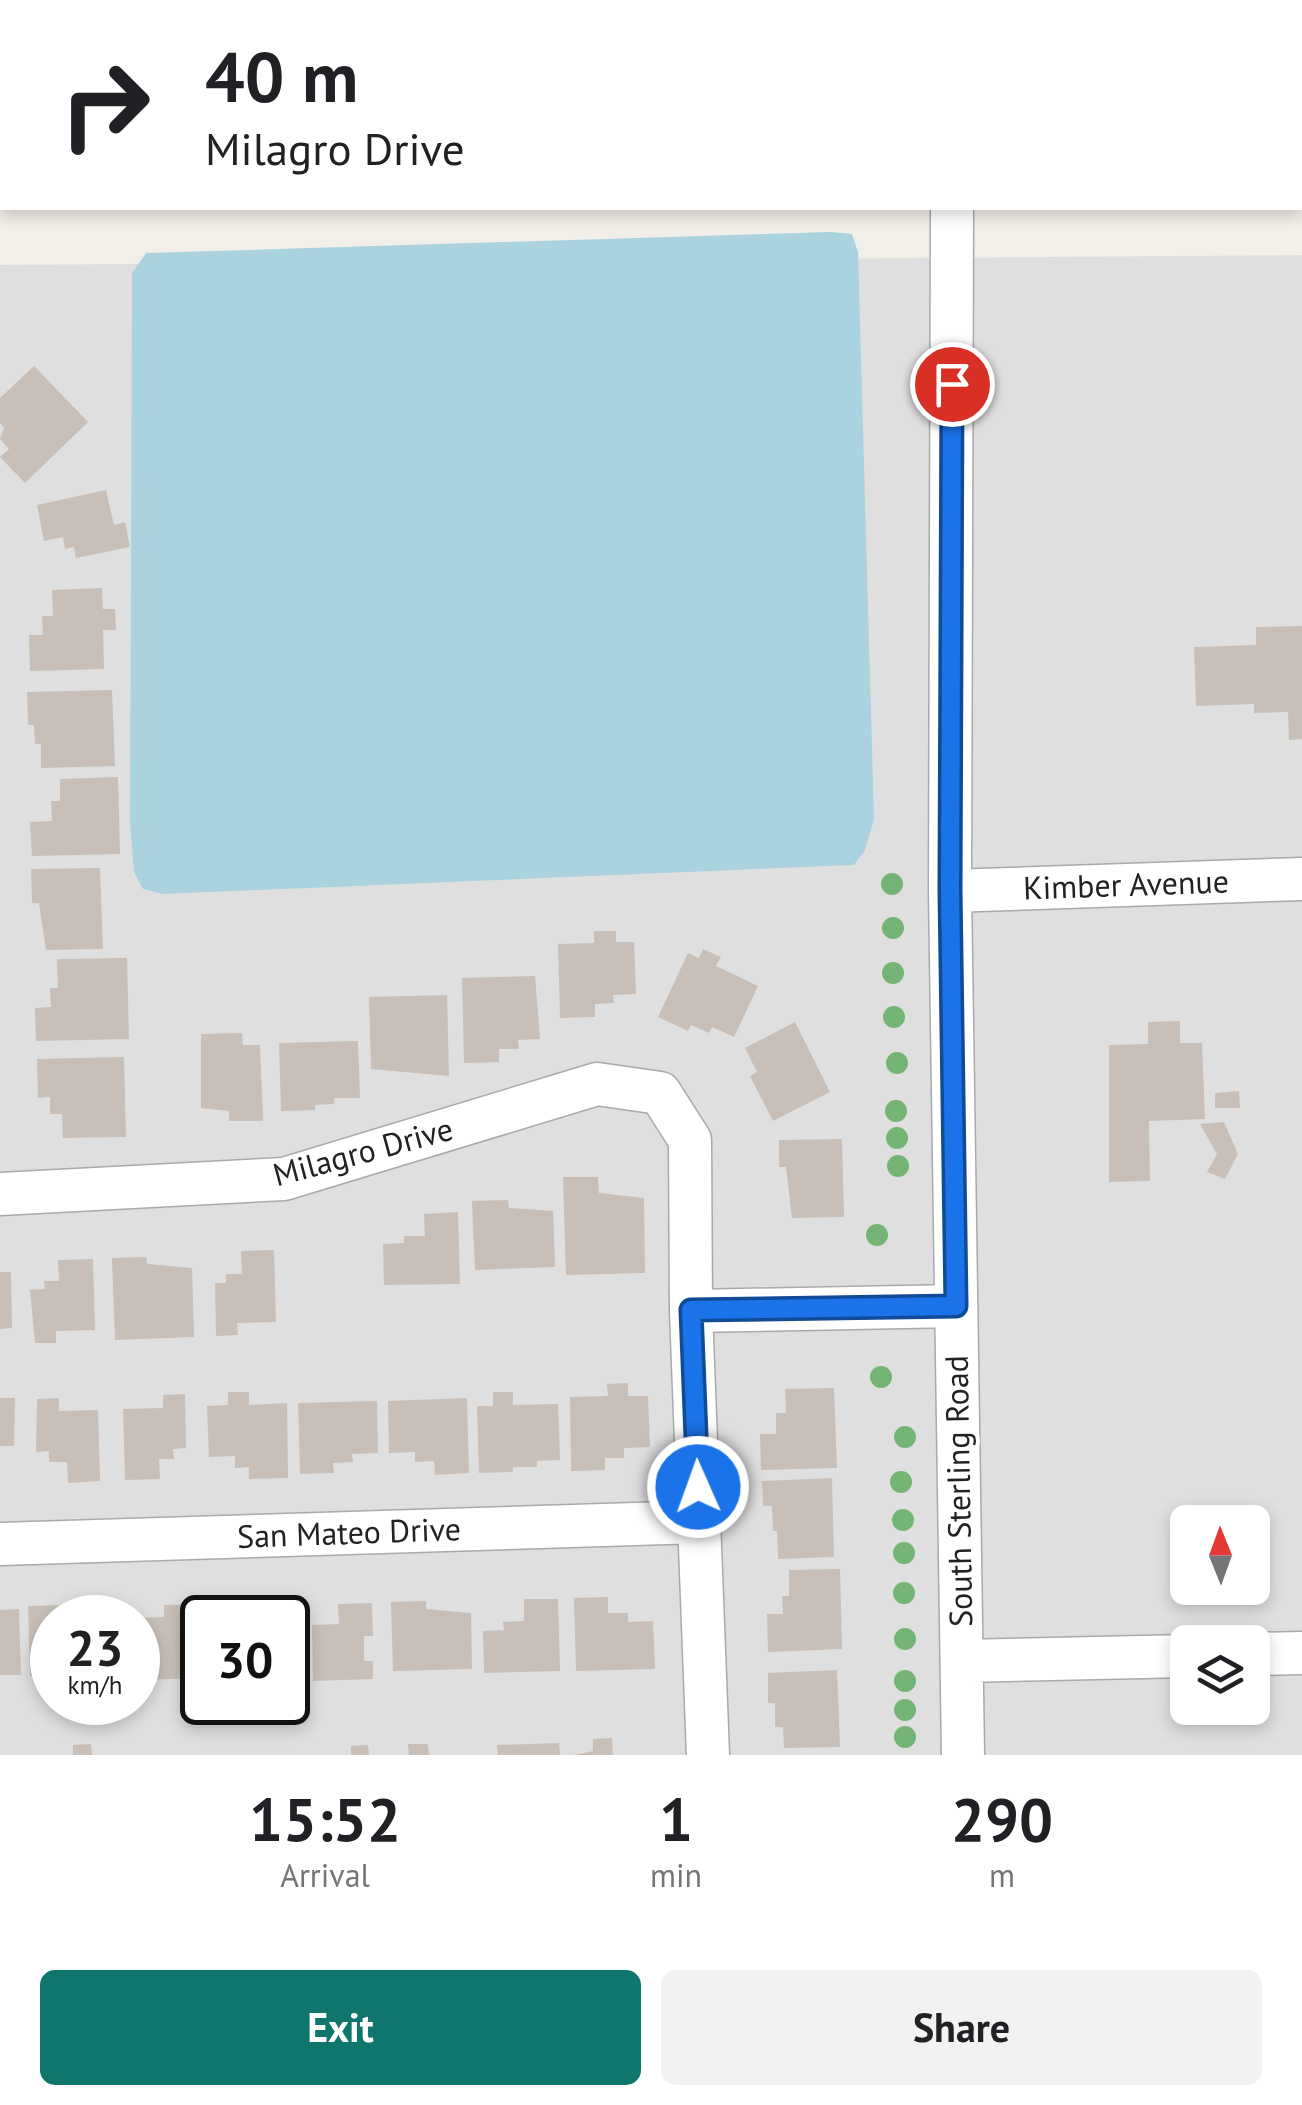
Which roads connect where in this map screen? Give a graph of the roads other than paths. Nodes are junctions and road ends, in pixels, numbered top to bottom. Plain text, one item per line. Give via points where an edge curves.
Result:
1 (952, 218) edge
2 (1302, 879) edge
3 (950, 890) junction
4 (0, 1194) edge
5 (956, 1306) junction
6 (691, 1310) junction
7 (699, 1522) junction
8 (0, 1544) edge
9 (1302, 1653) edge
10 (1270, 1654) edge
11 (1170, 1656) edge
12 (962, 1661) junction
13 (708, 1755) edge
14 (962, 1755) edge

1 - 3 street, South Sterling Road
2 - 3 street, Kimber Avenue
3 - 5 street, South Sterling Road
4 - 6 street, Milagro Drive via 284,1178 597,1084 660,1093 690,1140
5 - 6 street
5 - 12 street, South Sterling Road
6 - 7 street
7 - 8 street, San Mateo Drive
7 - 13 street
9 - 10 street
11 - 12 street
12 - 14 street, South Sterling Road

